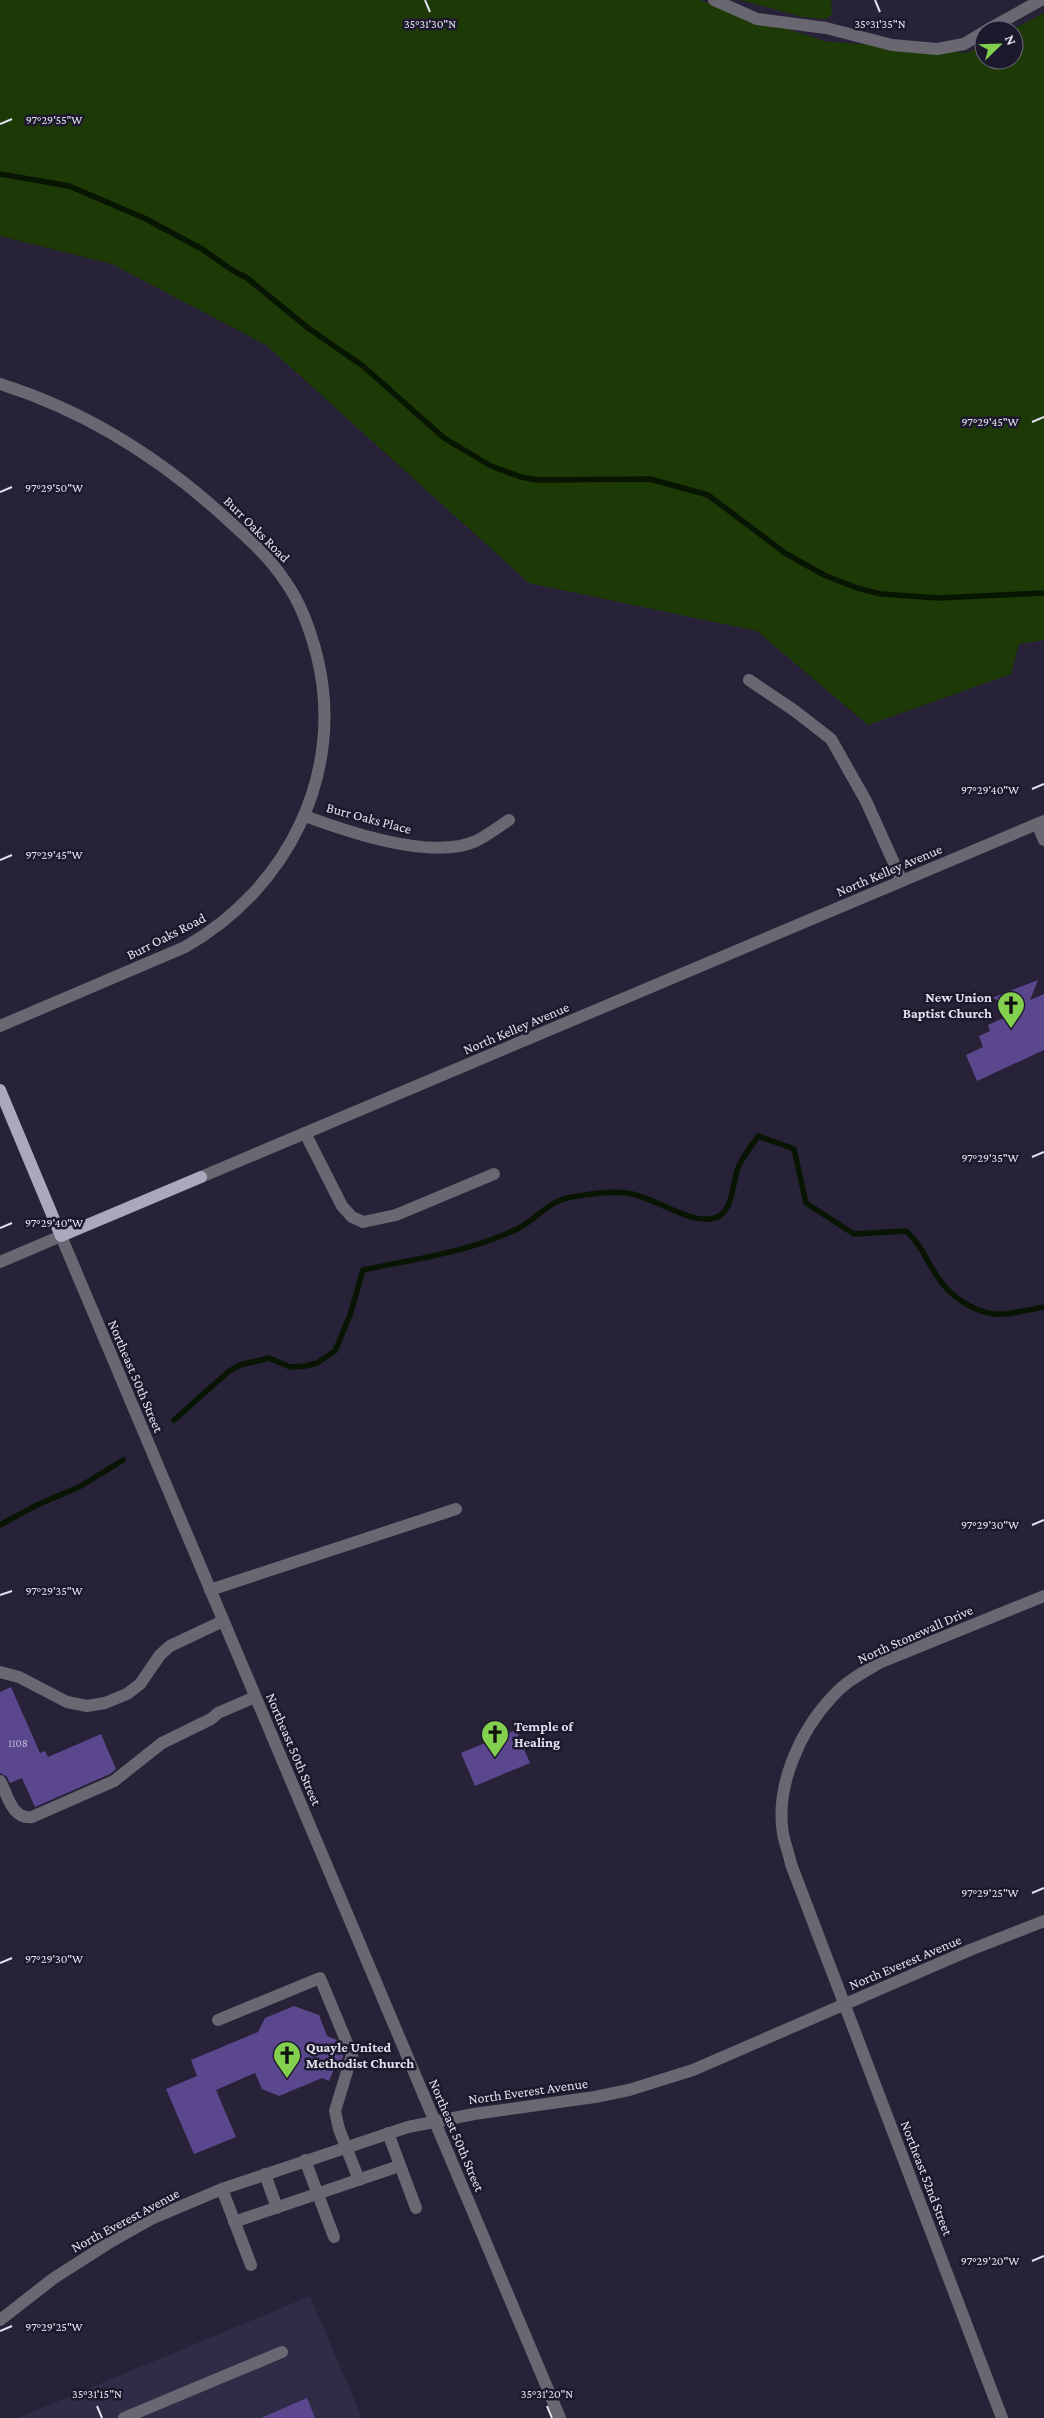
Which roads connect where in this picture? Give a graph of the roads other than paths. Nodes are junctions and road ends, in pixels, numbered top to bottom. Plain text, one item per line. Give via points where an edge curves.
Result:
1 (714, 0) edge
2 (1041, 0) edge
3 (1005, 20) edge
4 (974, 38) edge
5 (0, 384) edge
6 (749, 680) dead end
7 (305, 816) junction
8 (508, 820) dead end
9 (1041, 822) edge
10 (1044, 840) edge
11 (902, 881) junction
12 (0, 1026) edge
13 (0, 1090) edge
14 (305, 1133) junction
15 (494, 1174) dead end
16 (201, 1177) joint
17 (61, 1236) junction
18 (0, 1262) edge
19 (456, 1509) dead end
20 (210, 1590) junction
21 (1044, 1596) edge
22 (223, 1621) junction
23 (0, 1672) edge
24 (255, 1697) junction
25 (0, 1781) edge
26 (1044, 1921) edge
27 (846, 2004) junction
28 (218, 2020) dead end
29 (434, 2121) junction
30 (388, 2133) junction
31 (346, 2146) junction
32 (305, 2160) junction
33 (399, 2166) junction
34 (265, 2174) junction
35 (359, 2180) junction
36 (222, 2189) junction
37 (317, 2194) junction
38 (277, 2208) junction
39 (416, 2208) dead end
40 (234, 2222) junction
41 (334, 2237) dead end
42 (251, 2265) dead end
43 (0, 2320) edge
44 (282, 2352) dead end
45 (124, 2418) edge
46 (560, 2418) edge
47 (1002, 2418) edge

1 - 4 street via 757,19 826,28 892,45 937,49 964,44
2 - 3 street
5 - 7 street, Burr Oaks Road via 89,421 147,454 199,494 249,539 286,581 306,619 324,700 319,770
6 - 11 street via 831,739 866,801
7 - 8 street, Burr Oaks Place via 411,846 461,845 476,841
7 - 12 street, Burr Oaks Road via 278,862 258,887 212,932 151,963
9 - 10 street
9 - 11 street, North Kelley Avenue
11 - 14 street, North Kelley Avenue
13 - 17 main road, Northeast 50th Street
14 - 15 street via 342,1206 352,1217 363,1222 396,1215
14 - 16 street, North Kelley Avenue
16 - 17 main road, North Kelley Avenue
17 - 18 street, North Kelley Avenue
17 - 20 street, Northeast 50th Street
19 - 20 street
20 - 22 street, Northeast 50th Street
21 - 27 street, North Stonewall Drive via 879,1663 855,1677 818,1713 799,1745 788,1774 783,1803 783,1833 798,1882
22 - 23 street via 170,1646 140,1684 127,1694 105,1703 87,1706 67,1702 19,1677
22 - 24 street, Northeast 50th Street
24 - 25 street via 162,1743 114,1781 32,1817 16,1814
24 - 29 street, Northeast 50th Street
26 - 27 street, North Everest Avenue
27 - 29 street, North Everest Avenue via 661,2081 595,2097
27 - 47 street, Northeast 52nd Street
28 - 31 street via 320,1978 352,2055 335,2111
29 - 30 street, North Everest Avenue
29 - 46 street, Northeast 50th Street
30 - 31 street, North Everest Avenue
30 - 33 street
31 - 32 street, North Everest Avenue
31 - 35 street
32 - 34 street, North Everest Avenue
32 - 37 street
33 - 35 street
33 - 39 street
34 - 36 street, North Everest Avenue
34 - 38 street
35 - 37 street
36 - 40 street
36 - 43 street, North Everest Avenue via 112,2241 54,2278
37 - 38 street
37 - 41 street
38 - 40 street
40 - 42 street
44 - 45 street

